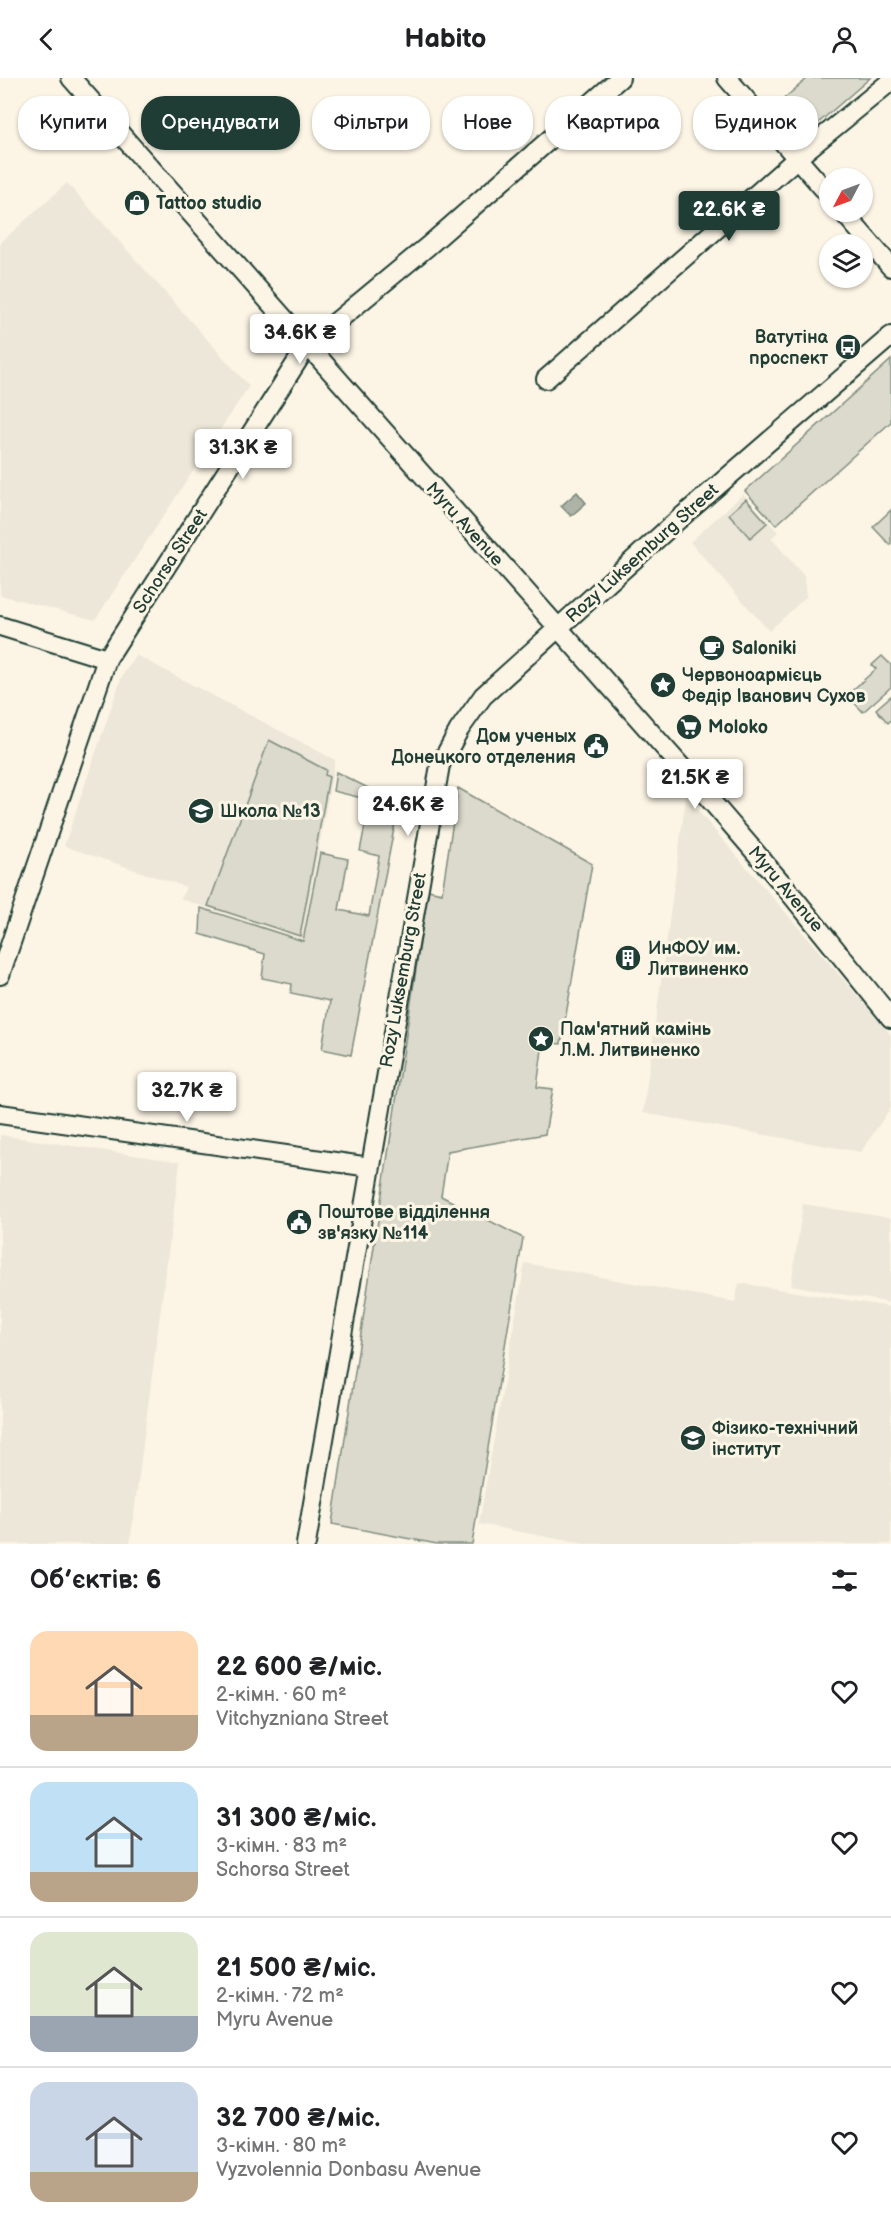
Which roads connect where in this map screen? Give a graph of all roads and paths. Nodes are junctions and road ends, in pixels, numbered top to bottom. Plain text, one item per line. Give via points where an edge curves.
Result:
1 (71, 78) edge
2 (620, 78) edge
3 (727, 78) edge
4 (891, 81) edge
5 (797, 159) junction
6 (819, 184) edge
7 (852, 222) edge
8 (891, 267) edge
9 (891, 336) edge
10 (307, 346) junction
11 (546, 379) dead end
12 (0, 626) edge
13 (558, 628) junction
14 (107, 658) junction
15 (0, 975) edge
16 (891, 1018) edge
17 (0, 1114) edge
18 (370, 1167) junction
19 (306, 1544) edge

1 - 10 street, Myru Avenue
2 - 10 street, Schorsa Street
3 - 5 street
4 - 5 street
5 - 6 street
5 - 11 street
7 - 8 street
9 - 13 street, Rozy Luksemburg Street
10 - 13 street, Myru Avenue
10 - 14 street, Schorsa Street
12 - 14 street
13 - 16 street, Myru Avenue via 786,888
13 - 18 street, Rozy Luksemburg Street via 483,696 440,765
14 - 15 street, Schorsa Street
17 - 18 street
18 - 19 street, Rozy Luksemburg Street

